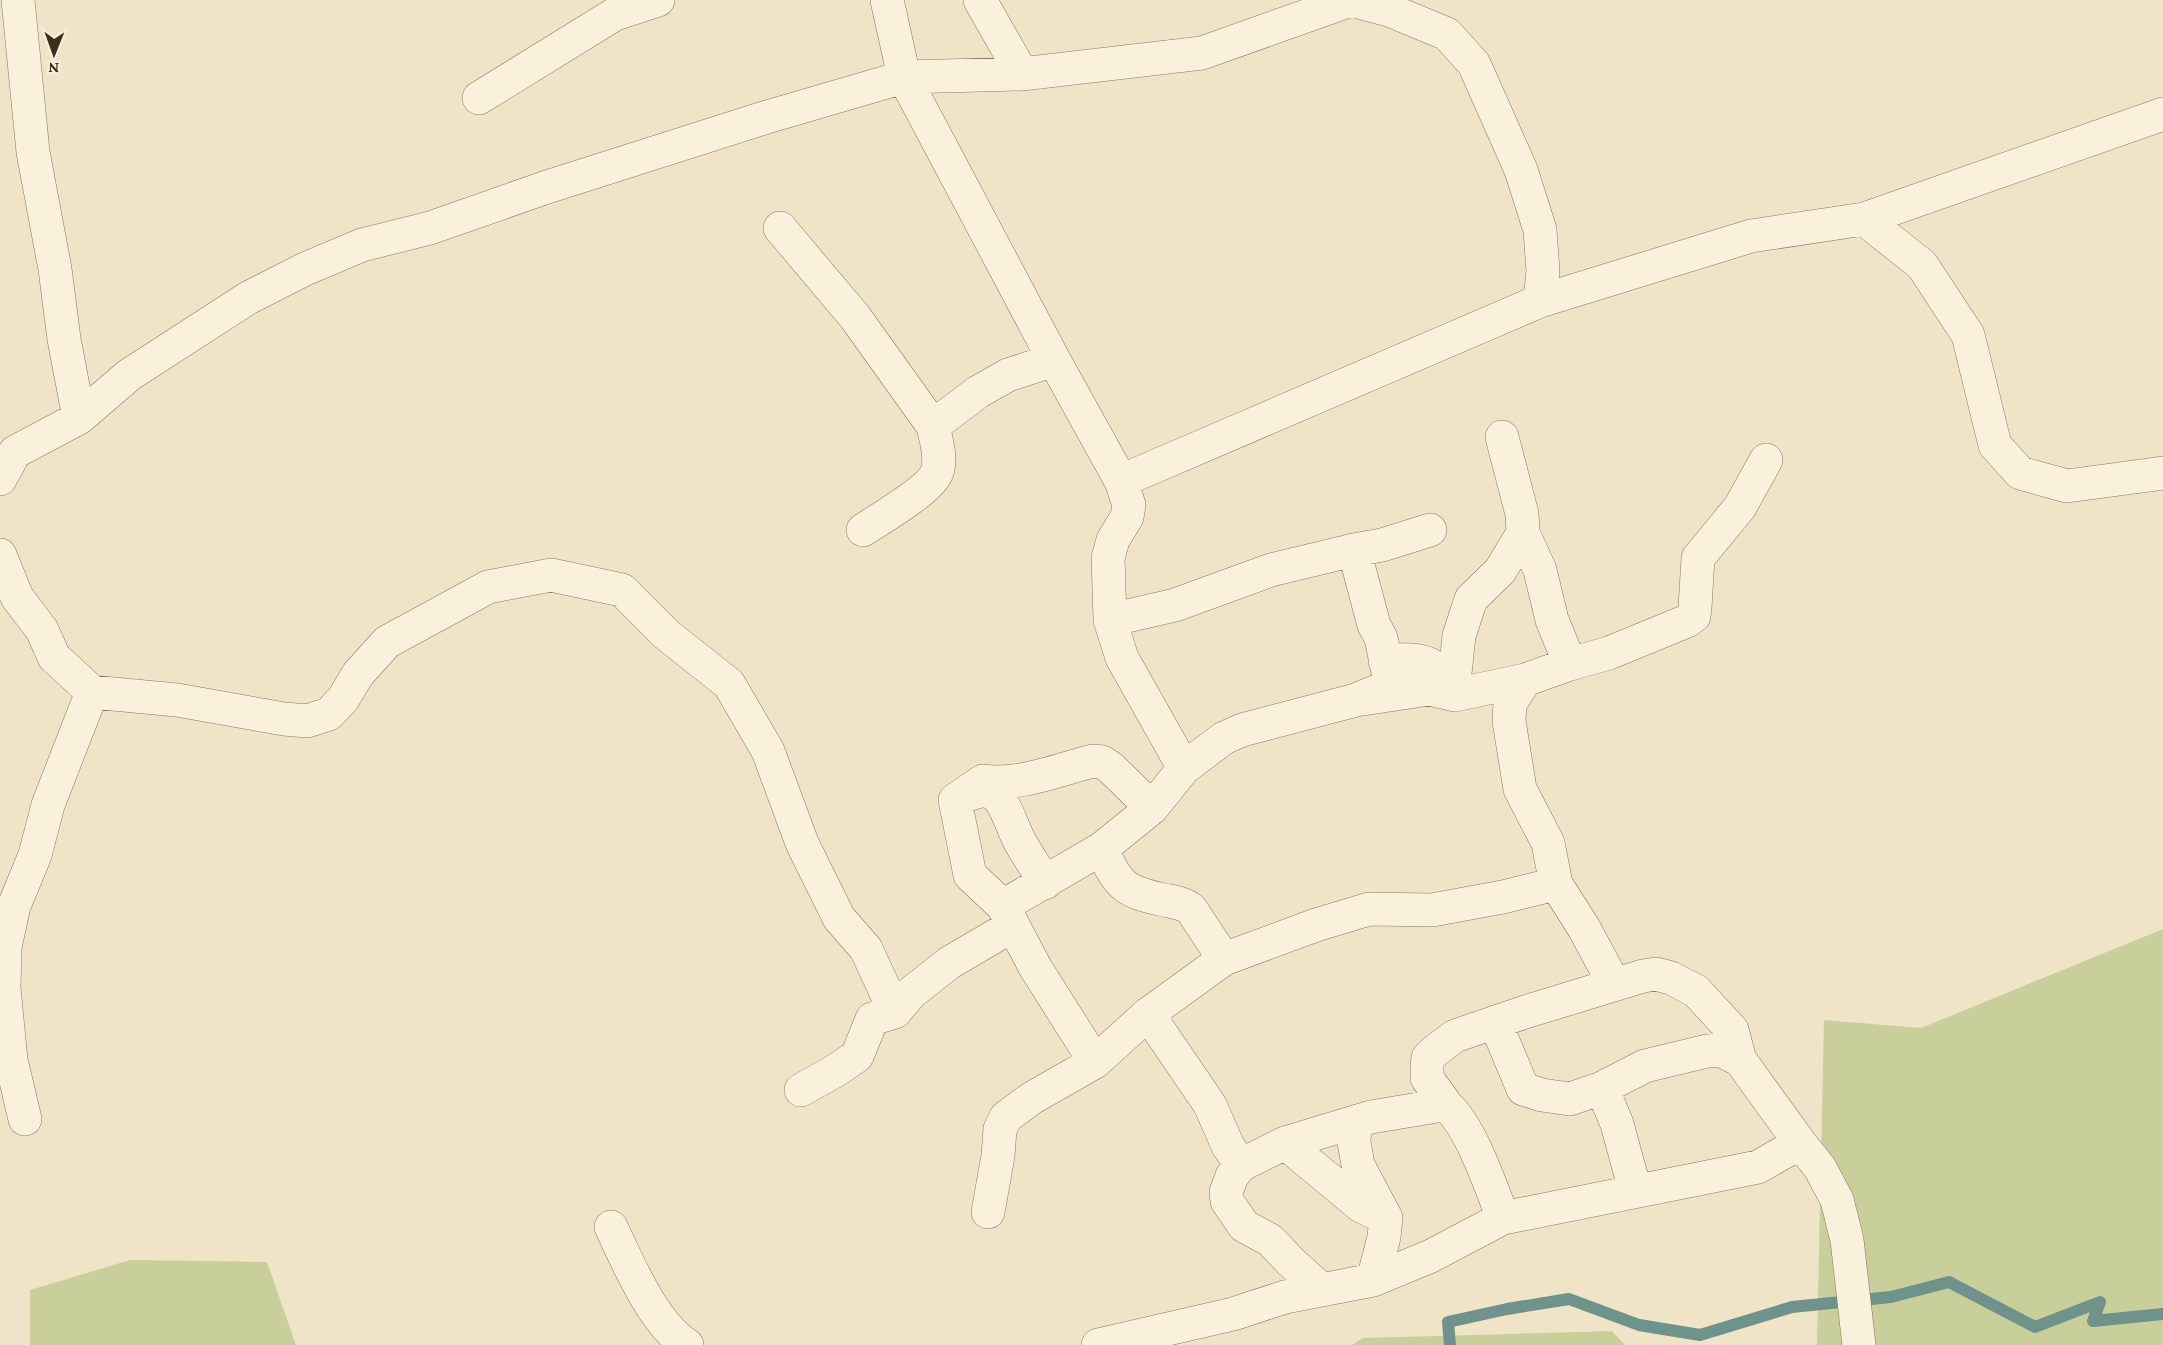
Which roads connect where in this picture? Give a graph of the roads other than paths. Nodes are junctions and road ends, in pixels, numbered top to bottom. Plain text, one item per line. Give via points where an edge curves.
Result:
1 (18, 0) edge
2 (658, 0) edge
3 (887, 0) edge
4 (980, 0) edge
5 (1351, 0) edge
6 (1022, 74) junction
7 (904, 77) junction
8 (479, 98) dead end
9 (2163, 114) edge
10 (1864, 219) junction
11 (780, 228) dead end
12 (1540, 301) junction
13 (1054, 360) junction
14 (79, 418) junction
15 (933, 426) junction
16 (1502, 437) dead end
17 (1766, 460) dead end
18 (2163, 473) edge
19 (0, 478) edge
20 (1121, 481) junction
21 (863, 530) dead end
22 (1430, 530) dead end
23 (1523, 533) junction
24 (1354, 550) junction
25 (0, 555) edge
26 (1110, 620) junction
27 (1385, 661) junction
28 (1570, 664) junction
29 (1525, 681) junction
30 (92, 692) junction
31 (1454, 694) junction
32 (1356, 700) junction
33 (1184, 768) junction
34 (955, 800) junction
35 (1152, 808) junction
36 (1101, 849) junction
37 (1045, 883) junction
38 (1556, 884) junction
39 (1008, 916) junction
40 (1224, 959) junction
41 (1614, 984) junction
42 (895, 1012) junction
43 (1148, 1014) junction
44 (1495, 1022) junction
45 (1740, 1060) junction
46 (1095, 1062) junction
47 (1602, 1088) junction
48 (801, 1090) dead end
49 (1448, 1106) junction
50 (25, 1119) dead end
51 (1341, 1127) junction
52 (1285, 1143) junction
53 (1800, 1143) junction
54 (1241, 1165) junction
55 (1322, 1176) junction
56 (1635, 1190) junction
57 (988, 1212) dead end
58 (1386, 1218) junction
59 (1503, 1218) junction
60 (611, 1227) dead end
61 (1373, 1280) junction
62 (1322, 1290) junction
63 (687, 1345) edge
64 (1098, 1345) edge
65 (1859, 1345) edge

1 - 14 street via 33,152
2 - 8 street via 615,14
3 - 7 street
4 - 6 street
5 - 6 street via 1202,53
5 - 12 street via 1389,10 1447,34 1474,64 1521,170 1540,230
6 - 7 street
7 - 13 street
7 - 14 street via 544,188 430,228 352,249 248,298 129,375
9 - 10 street
10 - 12 street via 1751,236
10 - 18 street via 1922,265 1968,335 1995,445 2020,473 2067,486
11 - 15 street via 855,317
12 - 20 street
13 - 15 street via 1008,375
13 - 20 street
14 - 19 street via 15,452
15 - 21 street via 939,454 937,472 928,485
16 - 23 street via 1522,514
17 - 28 street via 1740,507 1698,558 1694,616 1609,653
20 - 26 street via 1129,505 1108,558
22 - 24 street
23 - 28 street via 1540,570 1552,620
23 - 31 street via 1500,571 1471,599 1459,636
24 - 26 street via 1271,570 1175,605
24 - 27 street
25 - 30 street via 17,597 42,630 54,657
26 - 33 street via 1122,658
27 - 31 street via 1424,661 1441,672
27 - 32 street via 1389,683
28 - 29 street
29 - 31 street
29 - 38 street via 1510,704 1509,732 1520,789 1548,843
30 - 42 street via 177,700 307,720 329,714 387,642 488,587 551,575 622,590 666,634 729,684 768,751 802,843 835,909 866,949
30 - 50 street via 48,805 35,855 14,906 6,947 4,988 11,1060
31 - 32 street via 1429,689
32 - 33 street via 1242,730 1224,738
33 - 35 street
34 - 35 street via 983,781 1024,779 1093,761 1111,768
34 - 37 street via 978,792 992,792 999,798
34 - 39 street via 970,875
35 - 36 street
36 - 37 street
36 - 40 street via 1117,880 1129,889 1191,909
37 - 39 street
38 - 40 street via 1432,910 1369,909
38 - 41 street
39 - 42 street via 910,993
39 - 46 street
40 - 43 street
41 - 44 street
41 - 45 street via 1656,974 1696,991 1732,1030
42 - 48 street via 872,1019 857,1056
43 - 46 street
43 - 54 street via 1210,1105
44 - 47 street via 1523,1089 1570,1099
44 - 49 street via 1455,1036 1428,1058 1427,1078
45 - 47 street via 1720,1050 1707,1051 1645,1066
45 - 53 street
46 - 57 street via 1032,1098 1006,1118 1000,1129
47 - 56 street via 1617,1124
49 - 51 street via 1371,1117
49 - 59 street via 1458,1116
51 - 52 street
51 - 55 street
51 - 58 street via 1354,1142 1358,1165
52 - 54 street
52 - 55 street
53 - 56 street via 1758,1167
53 - 65 street via 1820,1167 1837,1200 1847,1240
54 - 62 street via 1232,1176 1227,1202 1244,1226 1270,1240
55 - 58 street via 1361,1206
56 - 59 street
58 - 61 street
59 - 61 street via 1431,1256
60 - 63 street via 650,1303 677,1339
61 - 62 street
62 - 64 street

